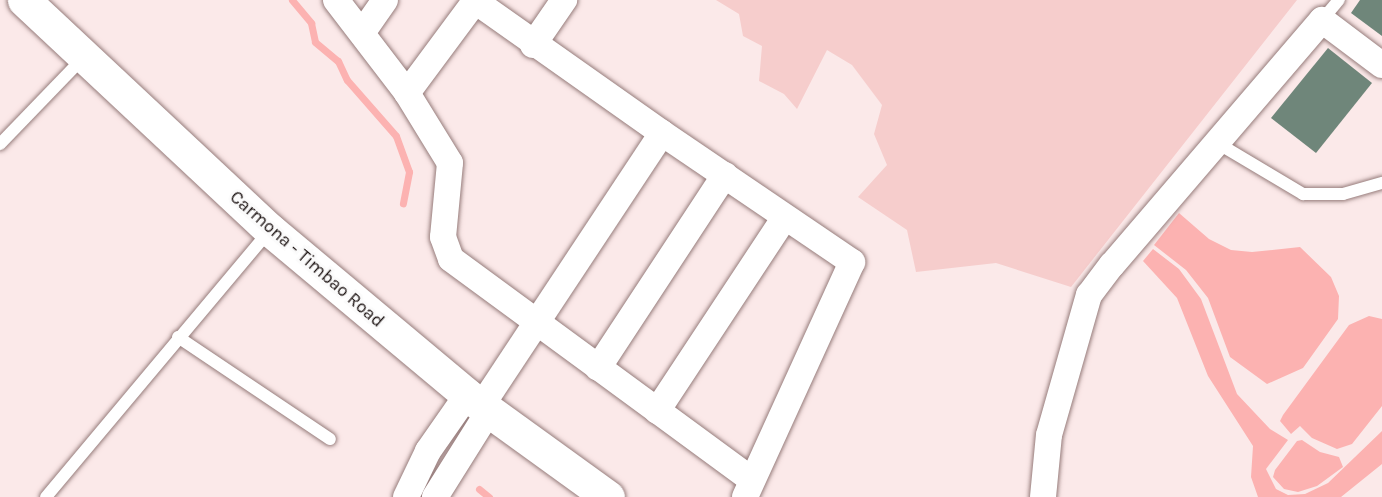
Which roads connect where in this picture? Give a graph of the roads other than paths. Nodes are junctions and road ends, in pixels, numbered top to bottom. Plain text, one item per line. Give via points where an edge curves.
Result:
1 (24, 0) edge
2 (336, 0) edge
3 (385, 0) edge
4 (564, 0) edge
5 (1339, 0) edge
6 (475, 1) edge
7 (1322, 20) junction
8 (362, 33) junction
9 (533, 45) junction
10 (85, 56) junction
11 (1382, 65) edge
12 (407, 93) junction
13 (662, 133) junction
14 (0, 144) edge
15 (1219, 144) junction
16 (725, 175) junction
17 (1382, 183) edge
18 (785, 217) junction
19 (270, 230) junction
20 (537, 323) junction
21 (178, 337) junction
22 (598, 368) junction
23 (479, 404) junction
24 (657, 411) junction
25 (330, 439) dead end
26 (748, 489) edge
27 (46, 497) edge
28 (406, 497) edge
29 (435, 497) edge
30 (608, 497) edge
31 (1043, 497) edge

1 - 10 main road, Carmona - Timbao Road
2 - 8 street
3 - 8 street
4 - 9 street
5 - 7 lane
6 - 9 street
6 - 12 street
7 - 11 street
7 - 15 street
8 - 12 street
9 - 13 street
10 - 14 lane
10 - 19 main road, Carmona - Timbao Road
12 - 20 street via 450,163 443,237 451,259
13 - 16 street
13 - 20 street
15 - 17 lane via 1303,194 1343,194
15 - 31 street via 1089,295 1049,435
16 - 18 street
16 - 22 street
18 - 24 street
18 - 26 street via 852,262
19 - 21 lane
19 - 23 main road, Carmona - Timbao Road
20 - 22 street
20 - 23 street
21 - 25 lane
21 - 27 lane
22 - 24 street
23 - 28 street via 428,451
23 - 29 street
23 - 30 main road, Carmona - Timbao Road
24 - 26 street

